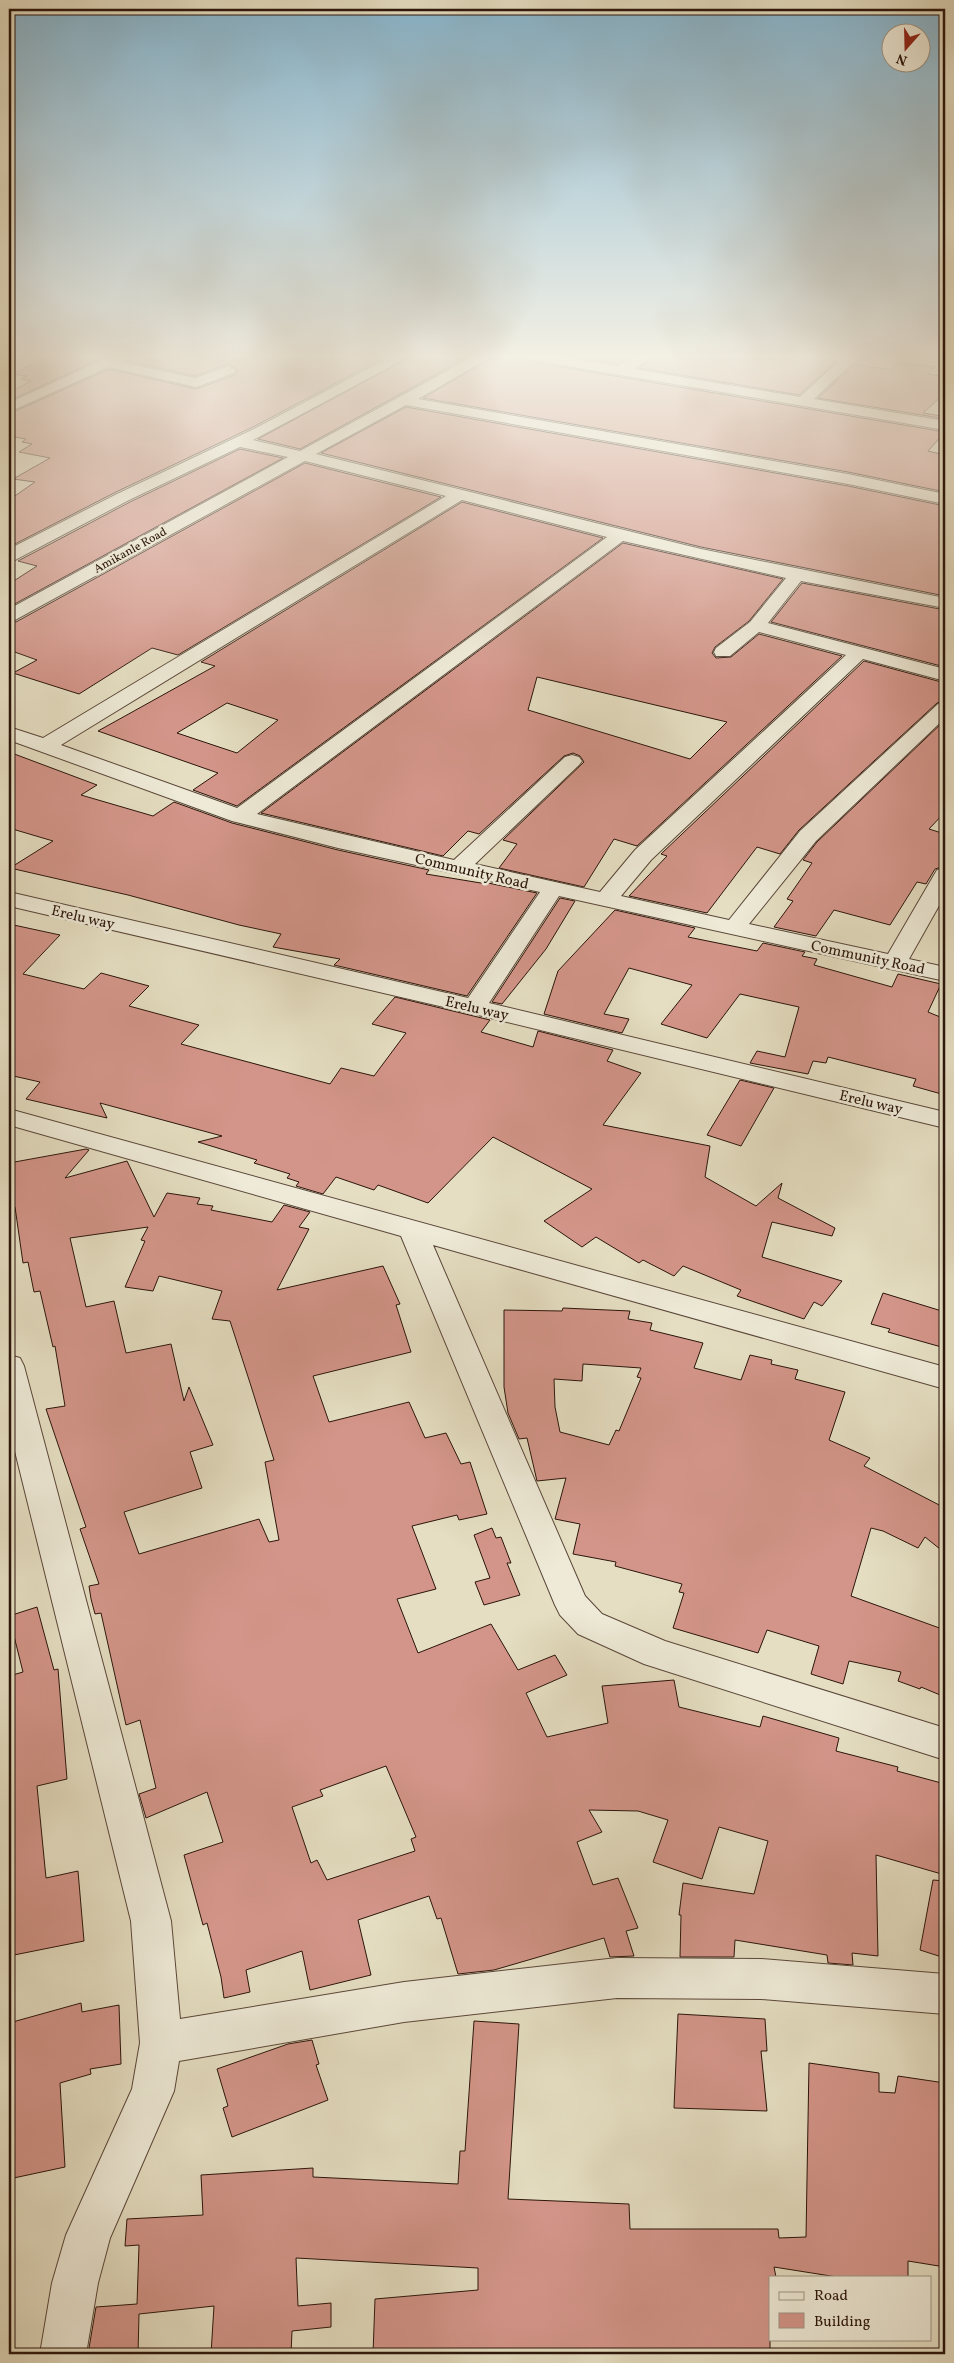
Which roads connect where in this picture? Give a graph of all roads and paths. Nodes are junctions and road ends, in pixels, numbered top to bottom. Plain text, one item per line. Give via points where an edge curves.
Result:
1 (192, 464) edge
2 (289, 464) edge
3 (337, 464) edge
4 (764, 464) edge
5 (459, 495) junction
6 (945, 499) edge
7 (620, 535) junction
8 (9, 556) edge
9 (796, 576) junction
10 (945, 603) edge
11 (9, 616) edge
12 (756, 626) junction
13 (723, 652) dead end
14 (859, 653) junction
15 (945, 675) edge
16 (945, 708) edge
17 (9, 733) edge
18 (45, 746) junction
19 (572, 760) dead end
20 (240, 816) junction
21 (460, 867) junction
22 (945, 875) edge
23 (553, 889) junction
24 (9, 899) edge
25 (606, 900) junction
26 (735, 928) junction
27 (895, 963) junction
28 (945, 974) edge
29 (474, 1007) junction
30 (9, 1117) edge
31 (945, 1120) edge
32 (413, 1231) junction
33 (9, 1366) edge
34 (945, 1378) edge
35 (945, 1744) edge
36 (945, 1994) edge
37 (161, 2043) junction
38 (63, 2354) edge

1 - 8 street
2 - 11 street, Amikanle Road
3 - 5 street
4 - 6 street
5 - 7 street
5 - 18 street
7 - 9 street
7 - 20 street
9 - 10 street
9 - 12 street
12 - 13 street
12 - 14 street
14 - 15 street
14 - 25 street via 644,855
16 - 26 street via 808,836
17 - 18 street, Community Road
18 - 20 street, Community Road
19 - 21 street
20 - 21 street, Community Road
21 - 23 street, Community Road
22 - 27 street
23 - 25 street, Community Road
23 - 29 street
24 - 29 street, Erelu way
25 - 26 street, Community Road
26 - 27 street, Community Road
27 - 28 street, Community Road
29 - 31 street, Erelu way
30 - 32 street
32 - 34 street
32 - 35 street via 572,1605 590,1624 656,1653
33 - 37 street via 151,1921
36 - 37 street via 761,1979 617,1978 404,2002
37 - 38 street via 153,2091 88,2235 75,2283

